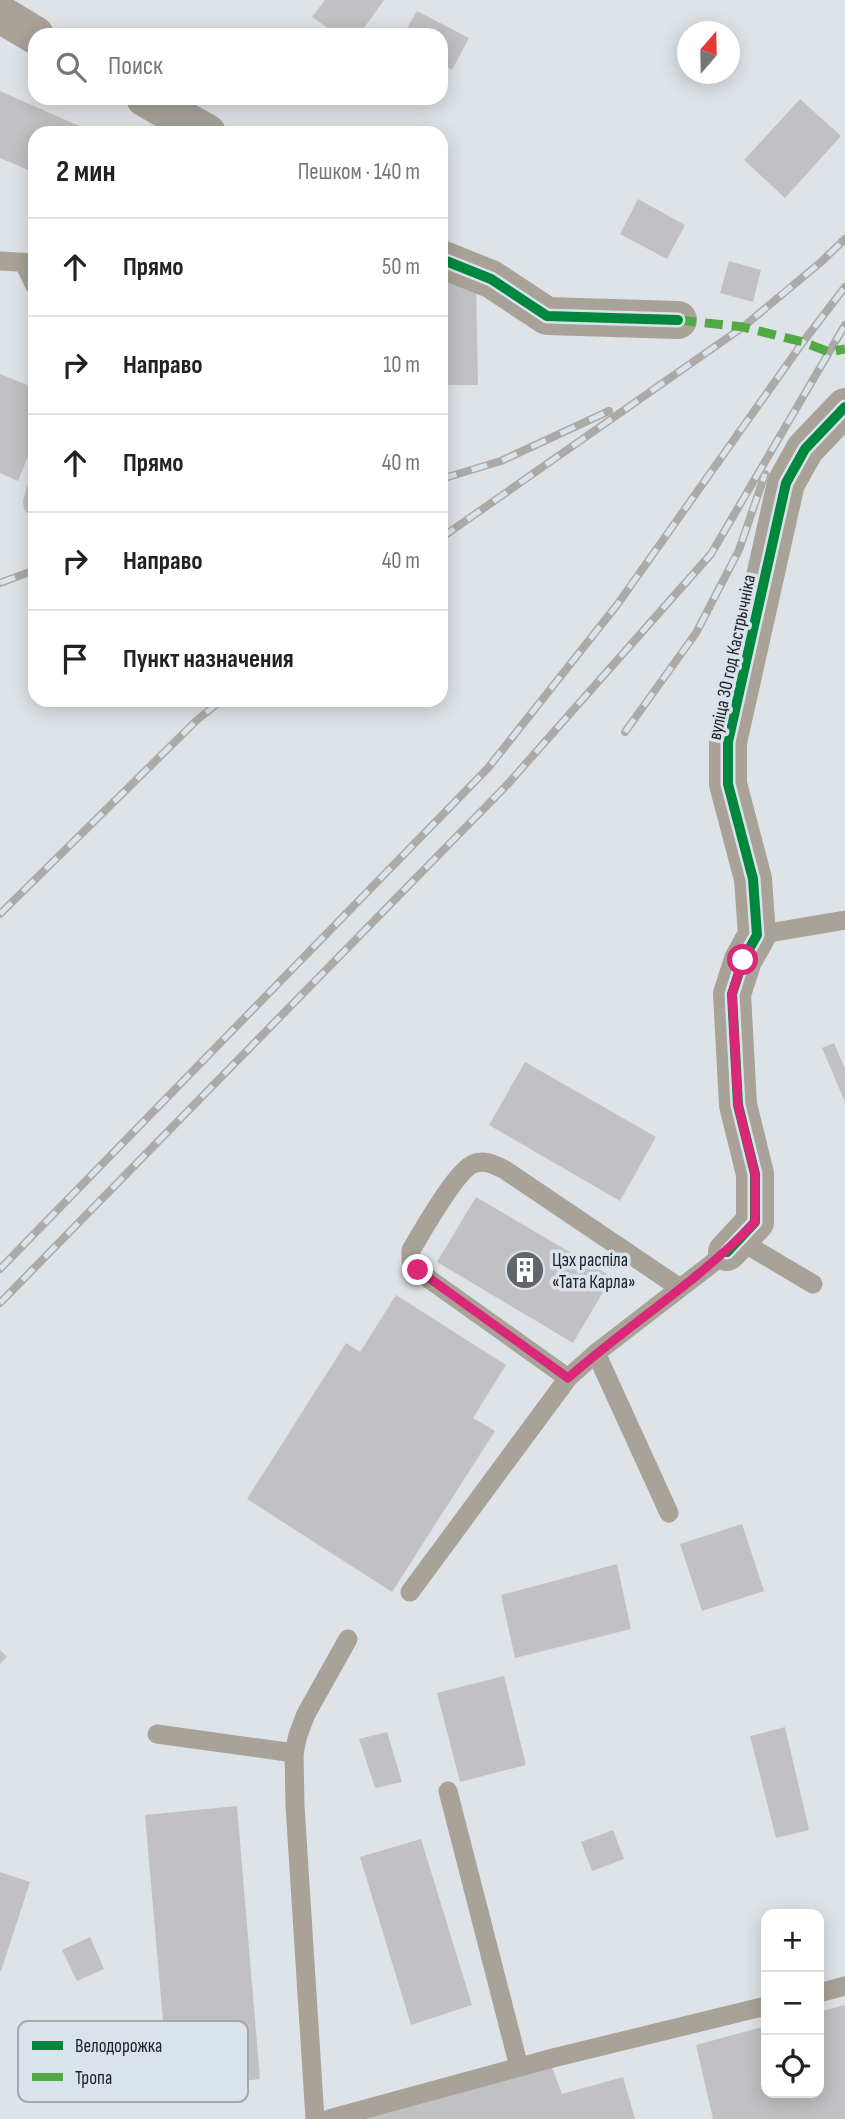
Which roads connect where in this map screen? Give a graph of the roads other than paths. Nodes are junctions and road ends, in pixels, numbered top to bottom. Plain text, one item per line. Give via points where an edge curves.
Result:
1 (0, 14) edge
2 (28, 31) edge
3 (157, 105) edge
4 (195, 126) edge
5 (0, 261) edge
6 (448, 262) edge
7 (28, 263) edge
8 (678, 320) dead end
9 (845, 407) edge
10 (845, 920) edge
11 (757, 935) junction
12 (736, 1242) junction
13 (813, 1283) dead end
14 (680, 1288) junction
15 (596, 1353) junction
16 (568, 1378) junction
17 (669, 1513) dead end
18 (410, 1592) dead end
19 (348, 1639) dead end
20 (157, 1734) dead end
21 (294, 1753) junction
22 (448, 1791) dead end
23 (845, 1986) edge
24 (824, 1992) edge
25 (761, 2007) edge
26 (519, 2067) junction
27 (315, 2119) edge
28 (329, 2119) edge

1 - 2 street
3 - 4 street
5 - 7 lane
6 - 8 street via 491,279 547,316
9 - 11 street, вуліца 30 год Кастрычніка via 805,449 786,483 728,742 728,784 753,879
10 - 11 lane
11 - 12 street via 732,994 738,1105 755,1174 755,1222
12 - 13 lane
12 - 14 lane
14 - 15 lane
14 - 16 lane via 505,1170 489,1162 473,1164 456,1179 411,1250 411,1260 429,1279
15 - 16 lane
15 - 17 lane
16 - 18 lane
19 - 21 lane via 306,1714
20 - 21 lane
21 - 27 lane
22 - 26 lane
23 - 24 lane
25 - 26 lane
26 - 28 lane

